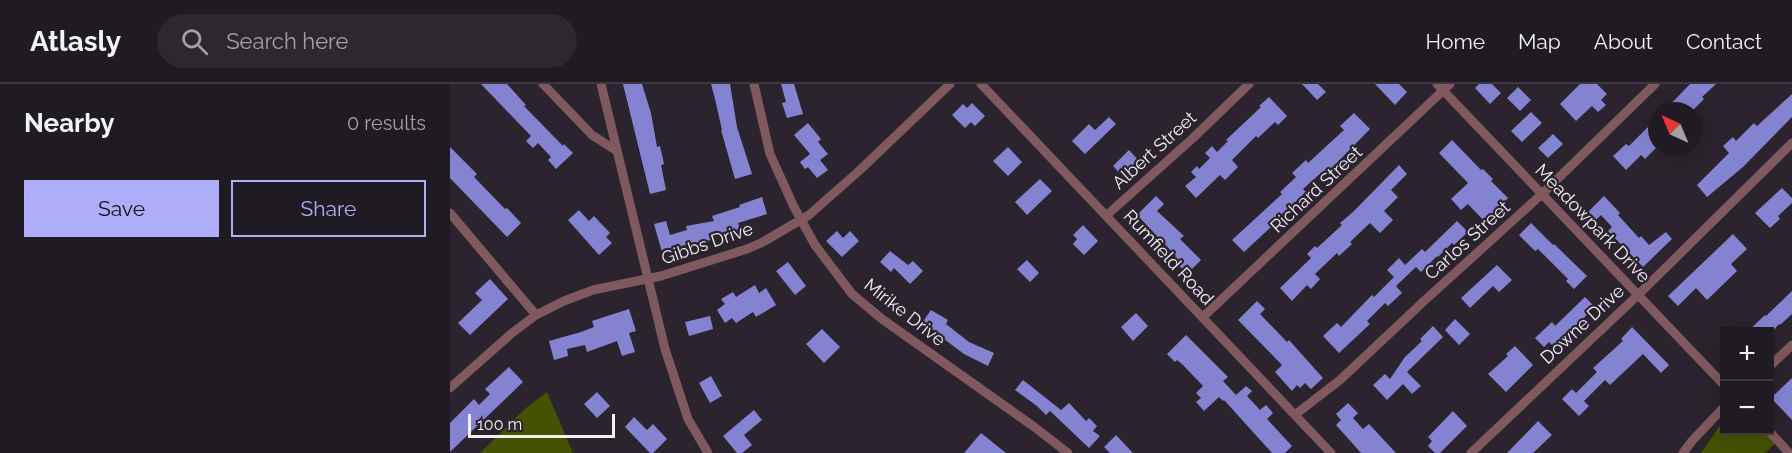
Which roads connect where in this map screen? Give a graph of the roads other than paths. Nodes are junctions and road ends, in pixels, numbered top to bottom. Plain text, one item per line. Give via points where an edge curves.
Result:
1 (543, 84) edge
2 (601, 84) edge
3 (754, 84) edge
4 (950, 84) edge
5 (981, 84) edge
6 (1249, 84) edge
7 (1655, 84) edge
8 (1444, 86) edge
9 (1792, 143) edge
10 (617, 152) junction
11 (1542, 194) junction
12 (450, 213) edge
13 (1107, 215) junction
14 (801, 220) junction
15 (649, 278) junction
16 (1638, 295) junction
17 (536, 315) junction
18 (1203, 318) junction
19 (1792, 345) edge
20 (1774, 362) edge
21 (1722, 381) edge
22 (450, 388) edge
23 (1720, 412) edge
24 (1296, 414) junction
25 (1773, 435) edge
26 (708, 453) edge
27 (1068, 453) edge
28 (1331, 453) edge
29 (1471, 453) edge
30 (1683, 453) edge
31 (1789, 453) edge

1 - 10 street via 592,135
2 - 10 street
3 - 14 street, Mirike Drive via 770,154
4 - 14 street, Gibbs Drive via 837,192
5 - 13 street, Rumfield Road
6 - 13 street, Albert Street
7 - 11 street, Carlos Street
8 - 11 street, Meadowpark Drive
8 - 18 street, Richard Street
9 - 16 street, Downe Drive
10 - 15 street
11 - 16 street, Meadowpark Drive
11 - 24 street, Carlos Street via 1340,380
12 - 17 street
13 - 18 street, Rumfield Road
14 - 15 street, Gibbs Drive via 747,249
14 - 27 street, Mirike Drive via 852,294
15 - 17 street, Gibbs Drive via 593,290
15 - 26 street via 676,386 688,419
16 - 21 street, Meadowpark Drive
16 - 29 street, Downe Drive
17 - 22 street, Gibbs Drive
18 - 24 street, Rumfield Road
19 - 20 street
23 - 30 street
24 - 28 street, Rumfield Road
25 - 31 street

